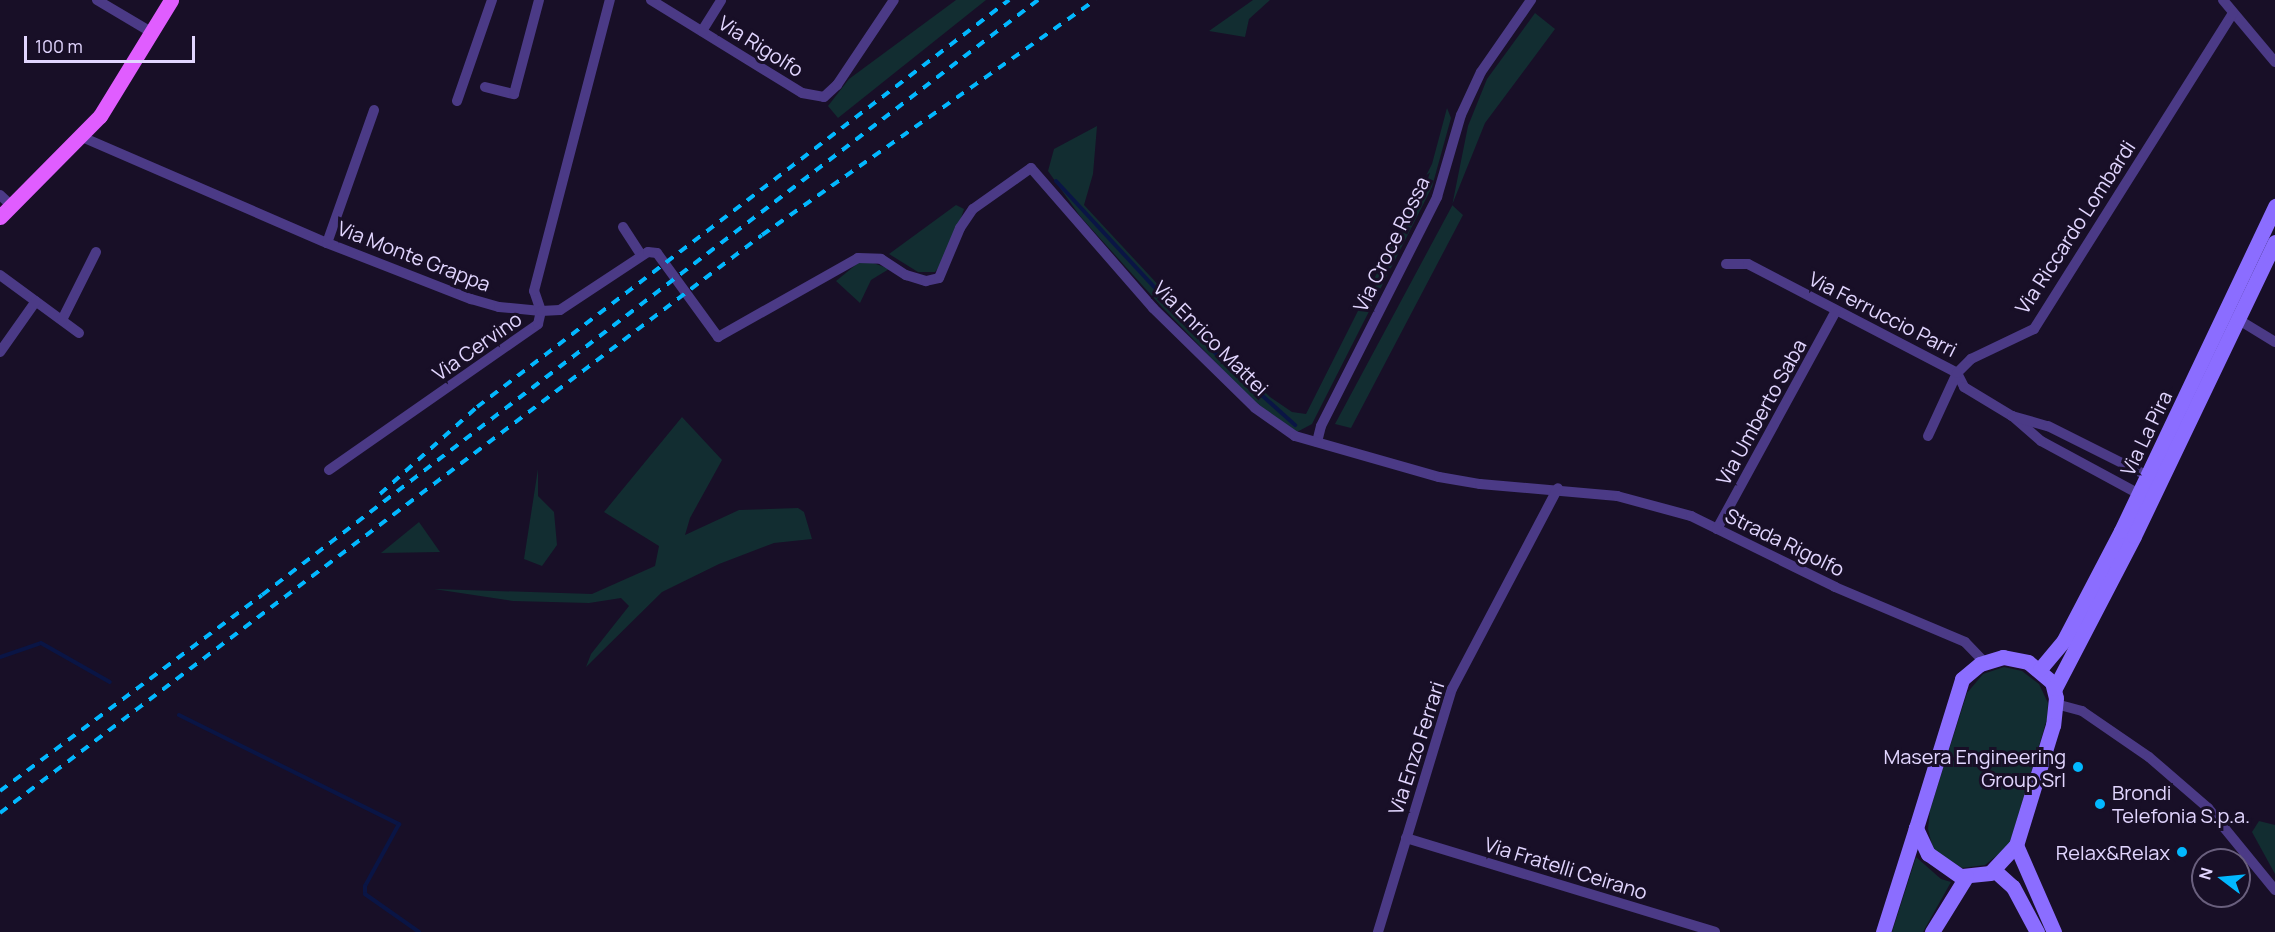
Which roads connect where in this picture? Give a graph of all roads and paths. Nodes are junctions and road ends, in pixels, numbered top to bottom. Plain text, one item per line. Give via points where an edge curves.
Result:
1 (97, 0) edge
2 (171, 0) edge
3 (492, 0) edge
4 (539, 0) edge
5 (610, 0) edge
6 (651, 0) edge
7 (721, 0) edge
8 (894, 0) edge
9 (1531, 0) edge
10 (2223, 0) edge
11 (2233, 13) junction
12 (702, 31) junction
13 (151, 33) junction
14 (2275, 62) edge
15 (485, 87) dead end
16 (457, 101) dead end
17 (374, 110) dead end
18 (82, 137) junction
19 (0, 195) edge
20 (12, 206) junction
21 (2275, 206) edge
22 (0, 217) edge
23 (623, 227) dead end
24 (2275, 242) edge
25 (327, 243) junction
26 (96, 252) dead end
27 (641, 255) junction
28 (1726, 264) dead end
29 (0, 275) edge
30 (36, 301) junction
31 (541, 310) junction
32 (1836, 311) junction
33 (62, 320) junction
34 (2239, 320) junction
35 (79, 333) dead end
36 (718, 337) joint
37 (2275, 342) edge
38 (0, 352) edge
39 (1957, 373) junction
40 (2012, 416) junction
41 (1928, 436) dead end
42 (1317, 442) junction
43 (2084, 443) junction
44 (2076, 460) junction
45 (329, 470) dead end
46 (2148, 476) junction
47 (1558, 488) junction
48 (2139, 494) junction
49 (1717, 529) junction
50 (1984, 662) junction
51 (2040, 669) junction
52 (2055, 688) junction
53 (2056, 704) junction
54 (1916, 828) junction
55 (1406, 838) junction
56 (2016, 845) junction
57 (1994, 870) junction
58 (1966, 877) junction
59 (2273, 887) edge
60 (1378, 932) edge
61 (1715, 932) edge
62 (1883, 932) edge
63 (1932, 932) edge
64 (2037, 932) edge
65 (2054, 932) edge

1 - 13 street
2 - 13 main road
3 - 16 street
4 - 15 street via 514,94
5 - 31 street via 534,291
6 - 12 street, Via Rigolfo
7 - 12 street
8 - 12 street, Via Rigolfo via 837,85 824,98 802,93
9 - 42 street, Via Croce Rossa via 1481,72 1461,115 1437,196 1321,426
10 - 11 street
11 - 14 street
11 - 39 street, Via Riccardo Lombardi via 2034,329 1971,359
13 - 18 main road via 118,91
17 - 25 street
18 - 20 main road
18 - 25 street, Via Monte Grappa
19 - 20 street
20 - 22 main road
21 - 46 street, Via La Pira
23 - 27 street
24 - 34 street, Via La Pira
25 - 31 street, Via Monte Grappa via 471,299 499,307
26 - 33 street
27 - 31 street, Via Cervino via 560,310
27 - 36 street, Via Cervino via 657,253
28 - 32 street, Via Ferruccio Parri via 1748,264
29 - 30 street
30 - 33 street
30 - 38 street
31 - 45 street, Via Cervino via 538,324
32 - 39 street, Via Ferruccio Parri
32 - 49 street, Via Umberto Saba
33 - 35 street
34 - 37 street
34 - 52 street, Via La Pira
36 - 42 street, Via Enrico Mattei via 858,258 881,259 906,275 926,281 939,278 973,209 1031,168 1152,308 1205,361 1255,408 1294,436
39 - 40 street, Via Ferruccio Parri via 1964,387
39 - 41 street, Via Riccardo Lombardi
40 - 43 street via 2048,426
40 - 44 street via 2041,441
42 - 47 street, Via Enrico Mattei via 1480,484
43 - 44 street
43 - 46 street
44 - 48 street
46 - 48 street, Via La Pira
47 - 49 street, Strada Rigolfo via 1617,496 1691,516
47 - 55 street, Via Enzo Ferrari via 1452,689
48 - 51 street, Via La Pira via 2064,640
49 - 50 street, Strada Rigolfo via 1835,587 1965,642
50 - 51 street via 2006,657
50 - 54 street via 1969,671 1958,688
51 - 52 street
52 - 53 street
53 - 56 street
53 - 59 street via 2082,711 2149,757 2208,808
54 - 58 street via 1924,849 1937,864
54 - 62 street
55 - 60 street, Via Enzo Ferrari
55 - 61 street, Via Fratelli Ceirano
56 - 57 street
56 - 65 street
57 - 58 street
57 - 64 street via 2013,887
58 - 63 street

